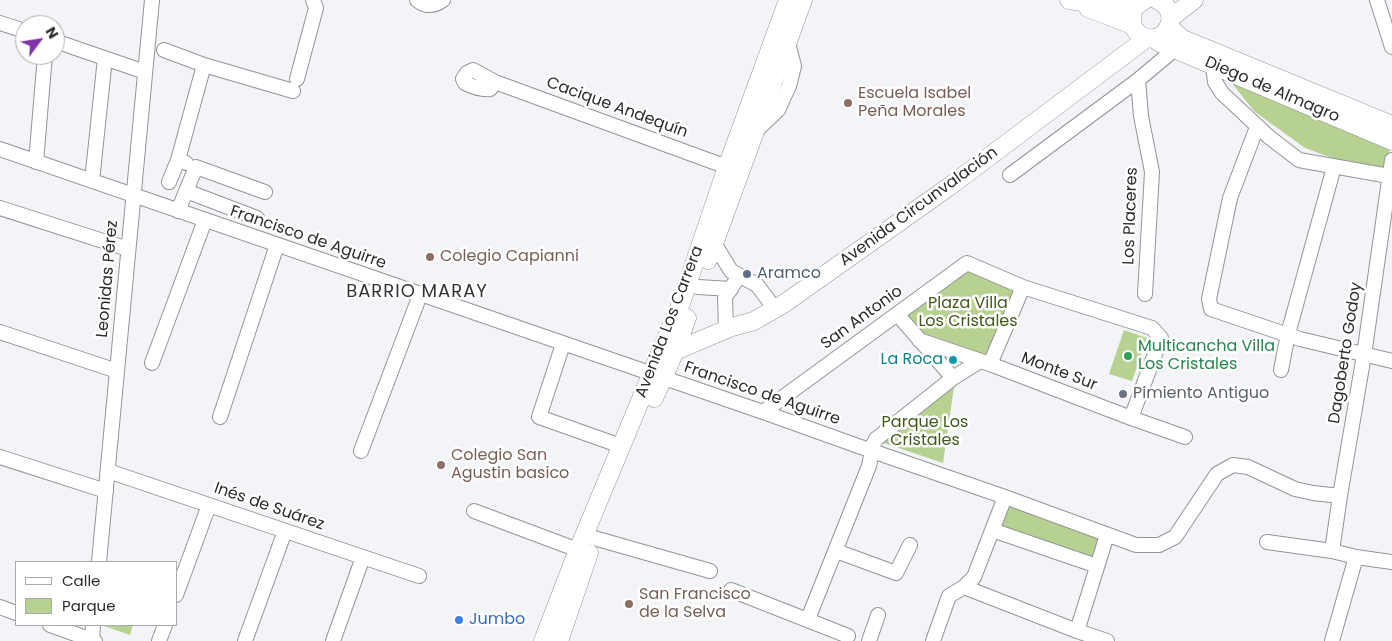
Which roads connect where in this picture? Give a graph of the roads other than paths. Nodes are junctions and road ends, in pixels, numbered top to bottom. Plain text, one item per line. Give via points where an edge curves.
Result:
1 (152, 0) edge
2 (313, 0) edge
3 (417, 0) edge
4 (443, 0) edge
5 (788, 0) edge
6 (803, 0) edge
7 (1068, 0) edge
8 (1144, 0) edge
9 (1157, 0) edge
10 (1194, 0) edge
11 (1376, 0) edge
12 (1095, 2) edge
13 (0, 22) edge
14 (1170, 22) junction
15 (1132, 25) junction
16 (15, 27) edge
17 (1150, 38) junction
18 (65, 44) edge
19 (1392, 47) edge
20 (1175, 49) junction
21 (164, 50) dead end
22 (104, 58) junction
23 (44, 65) edge
24 (204, 65) junction
25 (1213, 66) junction
26 (145, 72) junction
27 (1138, 80) junction
28 (496, 82) dead end
29 (1392, 125) edge
30 (1257, 127) junction
31 (1392, 141) edge
32 (0, 149) edge
33 (178, 160) junction
34 (1392, 160) edge
35 (36, 162) junction
36 (196, 167) junction
37 (727, 167) junction
38 (1334, 167) junction
39 (1010, 175) dead end
40 (1389, 176) junction
41 (92, 181) junction
42 (169, 182) dead end
43 (186, 191) junction
44 (265, 192) dead end
45 (133, 195) junction
46 (0, 208) edge
47 (178, 211) junction
48 (257, 218) dead end
49 (205, 220) junction
50 (714, 243) junction
51 (277, 245) junction
52 (128, 249) junction
53 (739, 276) junction
54 (698, 287) junction
55 (1023, 287) junction
56 (731, 289) junction
57 (1145, 294) dead end
58 (420, 295) junction
59 (775, 309) junction
60 (897, 314) junction
61 (726, 330) junction
62 (0, 332) edge
63 (1288, 334) junction
64 (919, 340) junction
65 (562, 344) junction
66 (675, 351) junction
67 (1364, 355) junction
68 (1392, 361) edge
69 (985, 362) junction
70 (152, 363) dead end
71 (1282, 370) dead end
72 (117, 371) junction
73 (657, 376) junction
74 (953, 378) junction
75 (763, 412) junction
76 (220, 416) dead end
77 (1131, 418) junction
78 (1185, 437) dead end
79 (621, 446) junction
80 (361, 451) dead end
81 (872, 451) junction
82 (0, 457) edge
83 (108, 471) junction
84 (106, 491) junction
85 (1340, 496) junction
86 (1005, 497) junction
87 (209, 505) junction
88 (474, 511) dead end
89 (992, 530) junction
90 (285, 531) junction
91 (1107, 536) junction
92 (594, 538) junction
93 (1267, 542) dead end
94 (910, 545) dead end
95 (578, 550) junction
96 (836, 551) junction
97 (1332, 551) junction
98 (363, 557) junction
99 (1356, 557) junction
100 (99, 561) edge
101 (1392, 562) edge
102 (1097, 566) junction
103 (710, 571) dead end
104 (419, 576) dead end
105 (964, 587) junction
106 (178, 590) edge
107 (730, 590) dead end
108 (0, 607) edge
109 (15, 613) edge
110 (878, 615) dead end
111 (808, 619) junction
112 (53, 626) edge
113 (93, 626) edge
114 (165, 626) edge
115 (1077, 631) junction
116 (848, 636) dead end
117 (93, 641) edge
118 (160, 641) edge
119 (245, 641) edge
120 (333, 641) edge
121 (543, 641) edge
122 (559, 641) edge
123 (869, 641) edge
124 (933, 641) edge
125 (1108, 641) edge
126 (1332, 641) edge

1 - 26 street, Leonidas Pérez
2 - 24 street via 316,8 295,85
3 - 4 street via 428,6
5 - 37 main road, Avenida Los Carrera
6 - 50 main road, Avenida Los Carrera
7 - 12 main road
7 - 15 main road
8 - 12 main road via 1123,6
8 - 15 main road via 1133,10
9 - 14 main road via 1168,8
10 - 14 main road, Avenida Circunvalación
11 - 19 street
13 - 16 street
14 - 17 main road, Avenida Circunvalación via 1162,35
14 - 29 main road, Diego de Almagro via 1183,39 1193,44
15 - 17 main road via 1138,33
17 - 20 main road, Diego de Almagro
17 - 59 main road, Avenida Circunvalación via 950,186
18 - 22 street
20 - 25 main road, Diego de Almagro
20 - 27 street
21 - 24 street
22 - 26 street
22 - 41 street
23 - 35 street
24 - 33 street
25 - 30 street via 1218,88
25 - 31 main road, Diego de Almagro
26 - 45 street, Leonidas Pérez
27 - 39 street
27 - 57 street, Los Placeres via 1152,172
28 - 37 street, Cacique Andequín
30 - 38 street via 1299,160
30 - 63 street via 1230,198 1209,299 1211,309
32 - 35 street, Francisco de Aguirre
33 - 36 street
33 - 42 street
34 - 40 street, Dagoberto Godoy
35 - 41 street, Francisco de Aguirre
36 - 43 street
36 - 44 street
37 - 73 main road, Avenida Los Carrera
38 - 40 street
38 - 63 street
40 - 67 street, Dagoberto Godoy
41 - 45 street, Francisco de Aguirre
43 - 47 street
43 - 48 street
45 - 47 street, Francisco de Aguirre
45 - 52 street, Leonidas Pérez
46 - 52 street
47 - 49 street, Francisco de Aguirre
49 - 51 street, Francisco de Aguirre
49 - 70 street
50 - 53 street via 731,271
50 - 54 main road, Avenida Los Carrera
51 - 58 street, Francisco de Aguirre
51 - 76 street
52 - 72 street, Leonidas Pérez
53 - 56 street
53 - 59 street via 757,284
54 - 56 street
54 - 66 main road, Avenida Los Carrera
55 - 60 street, San Antonio via 966,263
55 - 69 street
55 - 77 street via 1152,328 1161,338
56 - 61 street via 726,297
58 - 65 street, Francisco de Aguirre
58 - 80 street
59 - 61 main road, Avenida Circunvalación via 754,321
60 - 64 street
60 - 75 street, San Antonio
61 - 66 main road, Avenida Circunvalación
62 - 72 street
63 - 67 street
63 - 71 street
64 - 69 street, Monte Sur
64 - 74 street
65 - 73 street, Francisco de Aguirre
65 - 79 street via 539,417
66 - 73 main road, Avenida Los Carrera
67 - 68 street
67 - 85 street, Dagoberto Godoy
69 - 74 street
69 - 77 street, Monte Sur
72 - 83 street, Leonidas Pérez
73 - 75 street, Francisco de Aguirre
73 - 79 main road, Avenida Los Carrera
73 - 92 main road, Avenida Los Carrera
74 - 81 street via 876,439
75 - 81 street, Francisco de Aguirre
77 - 78 street, Monte Sur
79 - 95 main road, Avenida Los Carrera
81 - 86 street, Francisco de Aguirre
81 - 96 street
82 - 84 street
83 - 84 street, Leonidas Pérez
83 - 87 street, Inés de Suárez
84 - 100 street, Leonidas Pérez
85 - 91 street, Francisco de Aguirre via 1295,488 1248,467 1233,465 1217,474 1175,537 1159,545 1136,545
85 - 97 street, Dagoberto Godoy
86 - 89 street
86 - 91 street, Francisco de Aguirre
87 - 90 street, Inés de Suárez
87 - 106 street
88 - 95 street
89 - 102 street
89 - 105 street via 978,570
90 - 98 street, Inés de Suárez
90 - 119 street
91 - 102 street
92 - 103 street
92 - 122 main road, Avenida Los Carrera
93 - 97 street
94 - 96 street via 896,573
95 - 121 main road, Avenida Los Carrera
96 - 111 street
97 - 99 street
98 - 104 street, Inés de Suárez
98 - 120 street
99 - 101 street
99 - 126 street
102 - 115 street
105 - 115 street
105 - 124 street via 949,596
107 - 111 street
108 - 109 street
110 - 123 street
111 - 116 street
112 - 117 street
113 - 117 street
114 - 118 street
115 - 125 street

